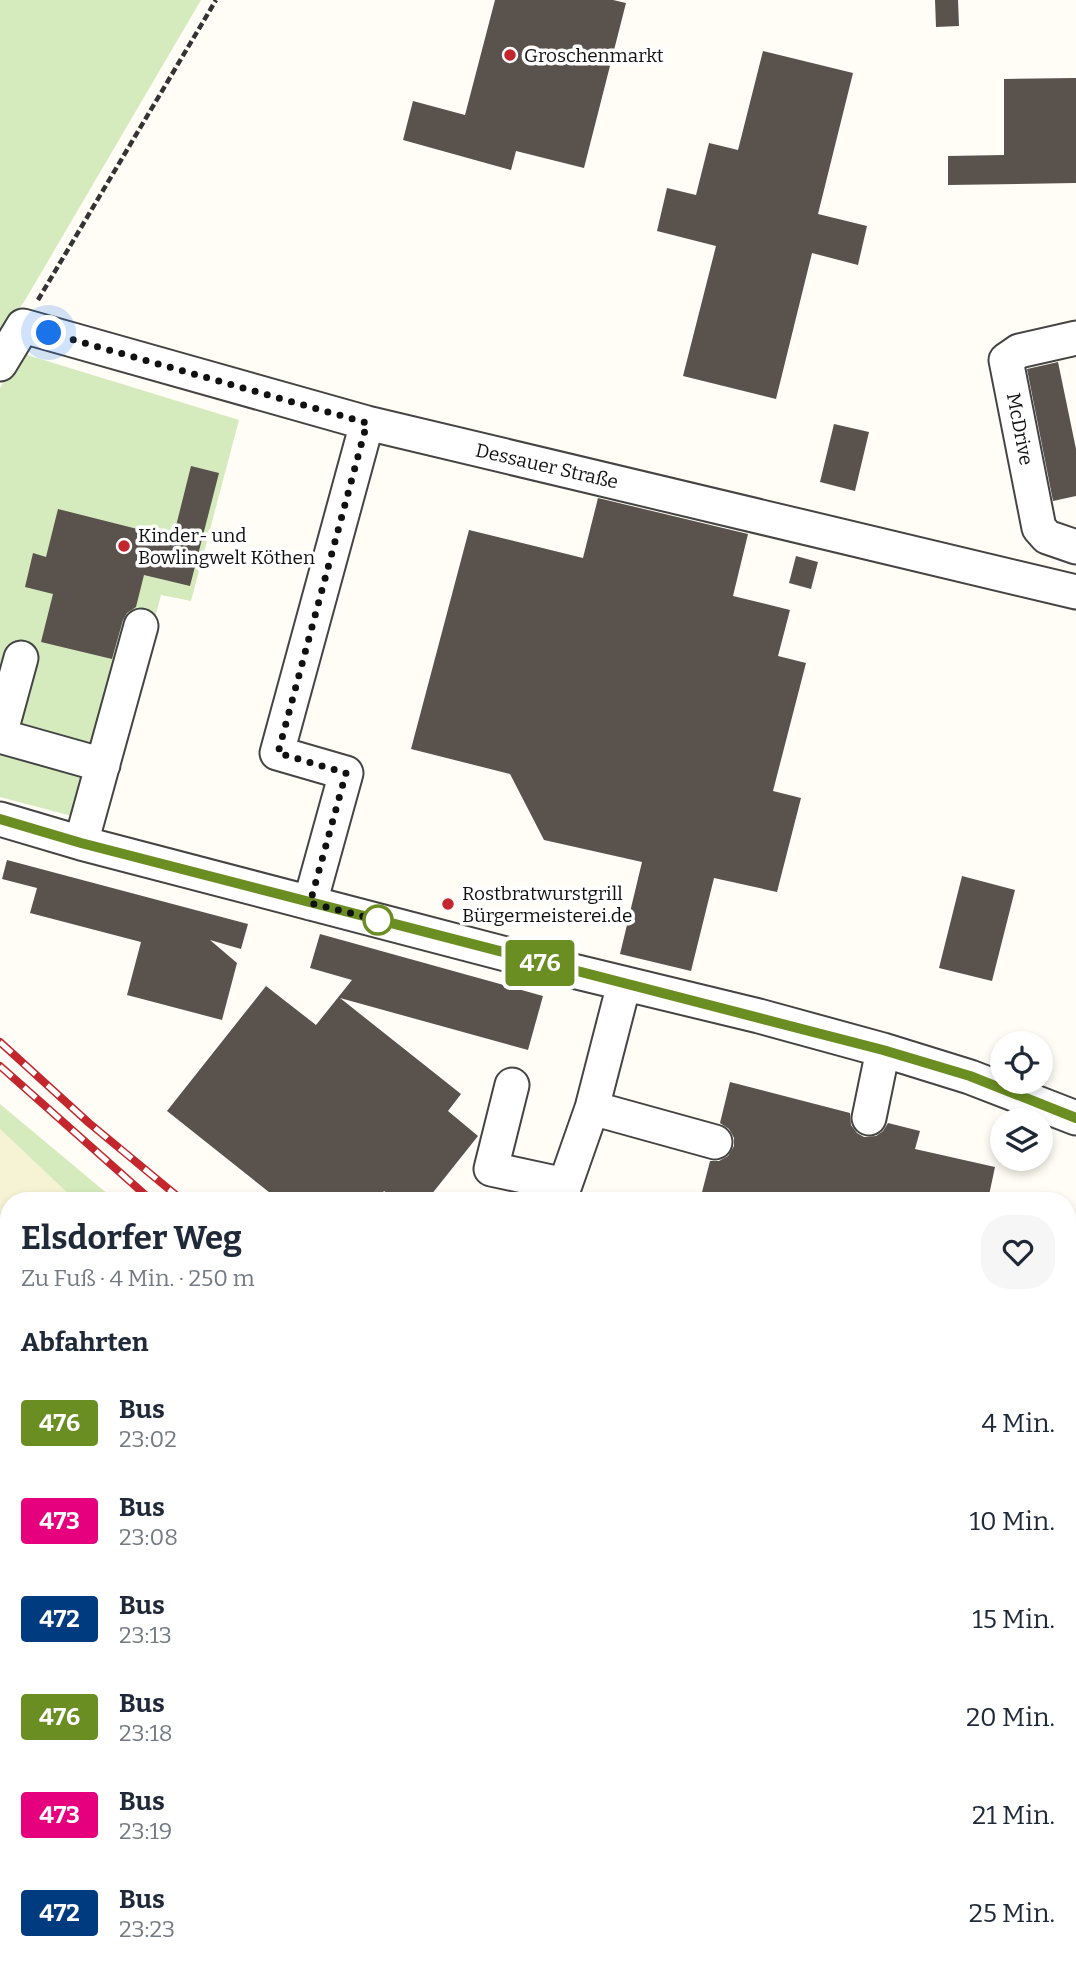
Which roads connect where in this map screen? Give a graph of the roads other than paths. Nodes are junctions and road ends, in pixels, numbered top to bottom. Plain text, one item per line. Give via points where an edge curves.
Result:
1 (1076, 338) edge
2 (0, 364) edge
3 (367, 423) junction
4 (1076, 547) edge
5 (1076, 592) edge
6 (141, 626) dead end
7 (21, 658) dead end
8 (0, 736) edge
9 (103, 765) junction
10 (0, 819) edge
11 (81, 843) junction
12 (310, 903) junction
13 (624, 984) junction
14 (883, 1050) junction
15 (512, 1085) dead end
16 (592, 1108) junction
17 (869, 1118) dead end
18 (1076, 1118) edge
19 (715, 1142) dead end

1 - 4 street, McDrive via 1019,351 1006,360 1039,528 1047,537
2 - 3 street, Dessauer Straße via 23,326
3 - 5 street, Dessauer Straße
3 - 12 street via 278,753 346,773
6 - 9 street
7 - 8 street
8 - 9 street
9 - 11 street
10 - 11 street
11 - 12 street
12 - 13 street
13 - 14 street
13 - 16 street
14 - 17 street
14 - 18 street via 970,1076
15 - 16 street via 491,1169 565,1185
16 - 19 street

